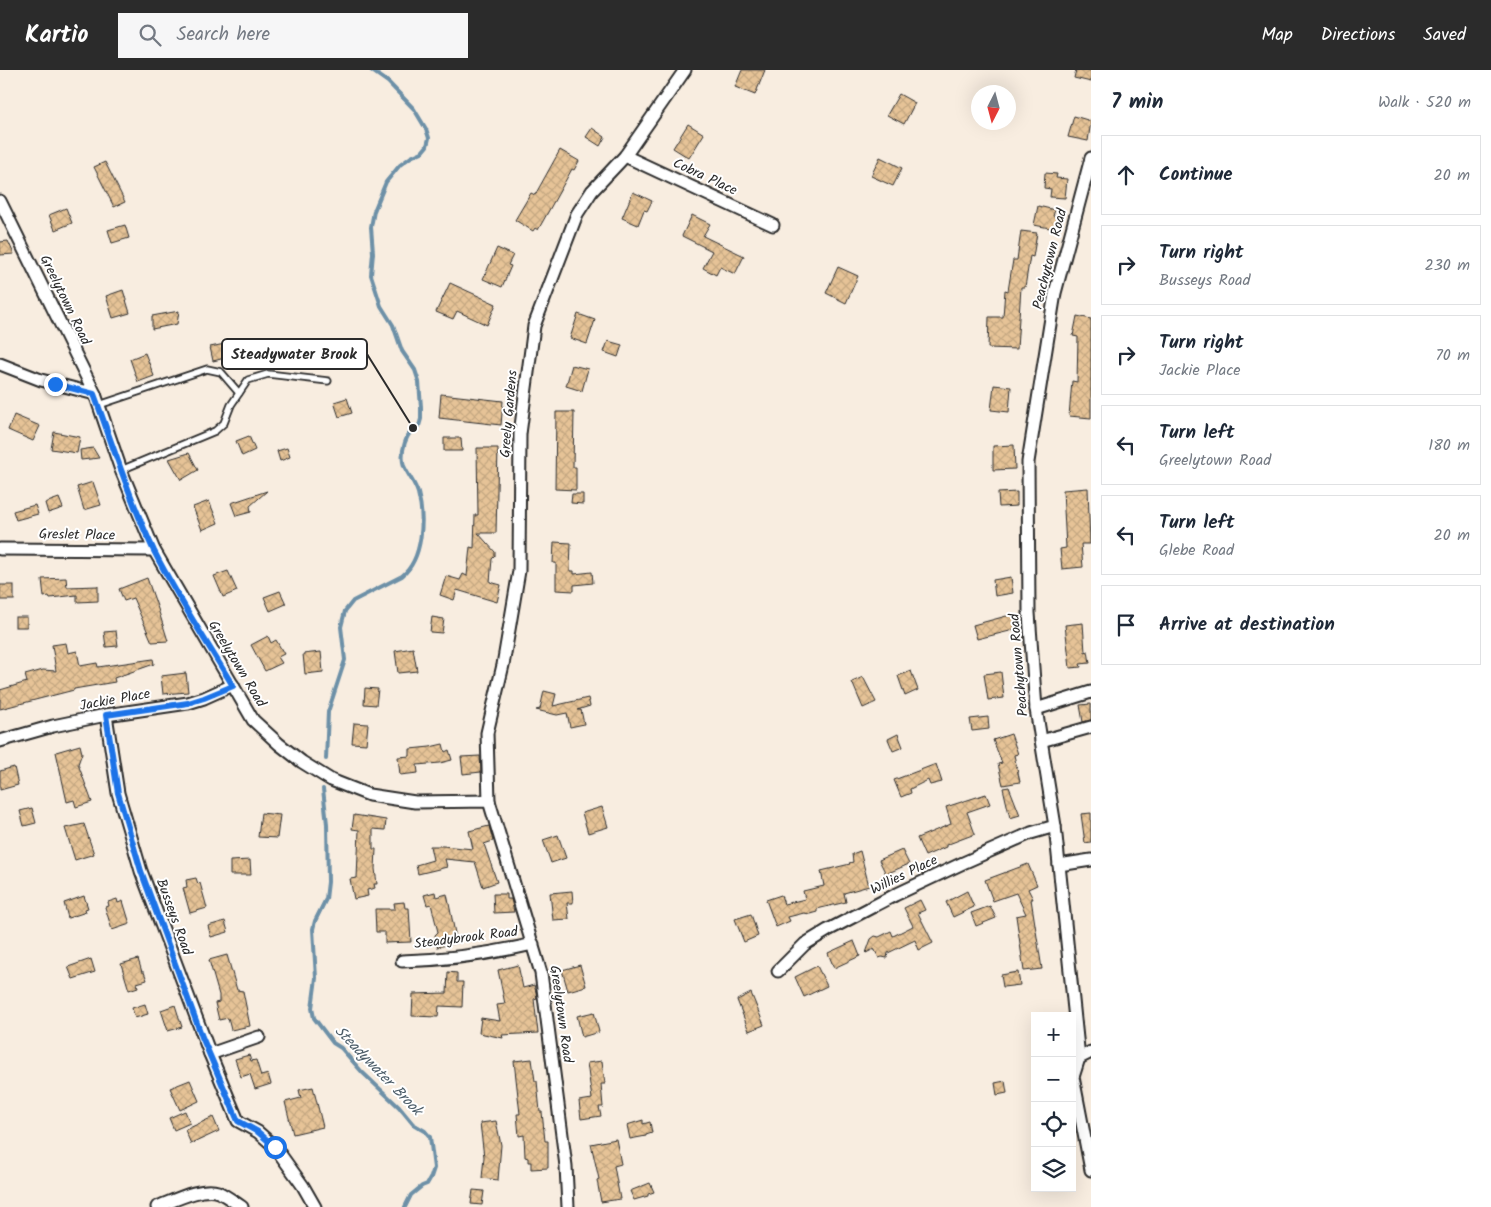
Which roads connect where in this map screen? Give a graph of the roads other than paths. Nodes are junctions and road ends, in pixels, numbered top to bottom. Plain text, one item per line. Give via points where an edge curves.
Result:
1 (685, 70) edge
2 (624, 156) junction
3 (1091, 158) edge
4 (0, 201) edge
5 (773, 225) dead end
6 (0, 364) edge
7 (328, 381) dead end
8 (239, 393) junction
9 (94, 394) junction
10 (98, 405) junction
11 (121, 470) junction
12 (0, 549) edge
13 (154, 550) junction
14 (233, 686) junction
15 (1091, 692) edge
16 (1036, 709) junction
17 (106, 715) junction
18 (1091, 727) edge
19 (0, 741) edge
20 (1041, 741) junction
21 (489, 801) junction
22 (1055, 826) junction
23 (1091, 860) edge
24 (1059, 865) junction
25 (533, 944) junction
26 (402, 961) dead end
27 (778, 971) dead end
28 (259, 1037) dead end
29 (1091, 1052) edge
30 (210, 1054) junction
31 (1079, 1058) junction
32 (1091, 1170) edge
33 (157, 1207) edge
34 (242, 1207) edge
35 (315, 1207) edge
36 (568, 1207) edge

1 - 2 street, Greely Gardens
2 - 5 street, Cobra Place
2 - 21 street, Greely Gardens via 592,191 577,214 534,326 520,434 519,571 503,665 487,733
3 - 16 street, Peachytown Road via 1055,292 1028,462 1029,613
4 - 9 street, Greelytown Road
6 - 9 street
7 - 8 lane via 268,374 248,380
8 - 10 lane via 222,372 207,368
8 - 11 lane via 224,423 215,431
9 - 10 street, Greelytown Road
10 - 11 street, Greelytown Road
11 - 13 street, Greelytown Road
12 - 13 street, Greslet Place
13 - 14 street, Greelytown Road
14 - 17 street, Jackie Place via 188,703
14 - 21 street, Greelytown Road via 253,720 287,750 331,780 369,795 415,802
15 - 16 street
16 - 20 street, Peachytown Road
17 - 19 street, Jackie Place
17 - 30 street, Busseys Road via 118,793 136,854
18 - 20 street
20 - 22 street, Peachytown Road
21 - 25 street, Greelytown Road
22 - 24 street, Peachytown Road
22 - 27 street, Willies Place via 1031,833 844,922 805,944
23 - 24 street
24 - 31 street, Peachytown Road
25 - 26 street, Steadybrook Road via 494,953
25 - 36 street, Greelytown Road via 541,973 566,1166
28 - 30 street
29 - 31 street
30 - 35 street, Busseys Road via 238,1121 275,1147
31 - 32 street, Peachytown Road via 1073,1077
33 - 34 street via 204,1191 216,1192

